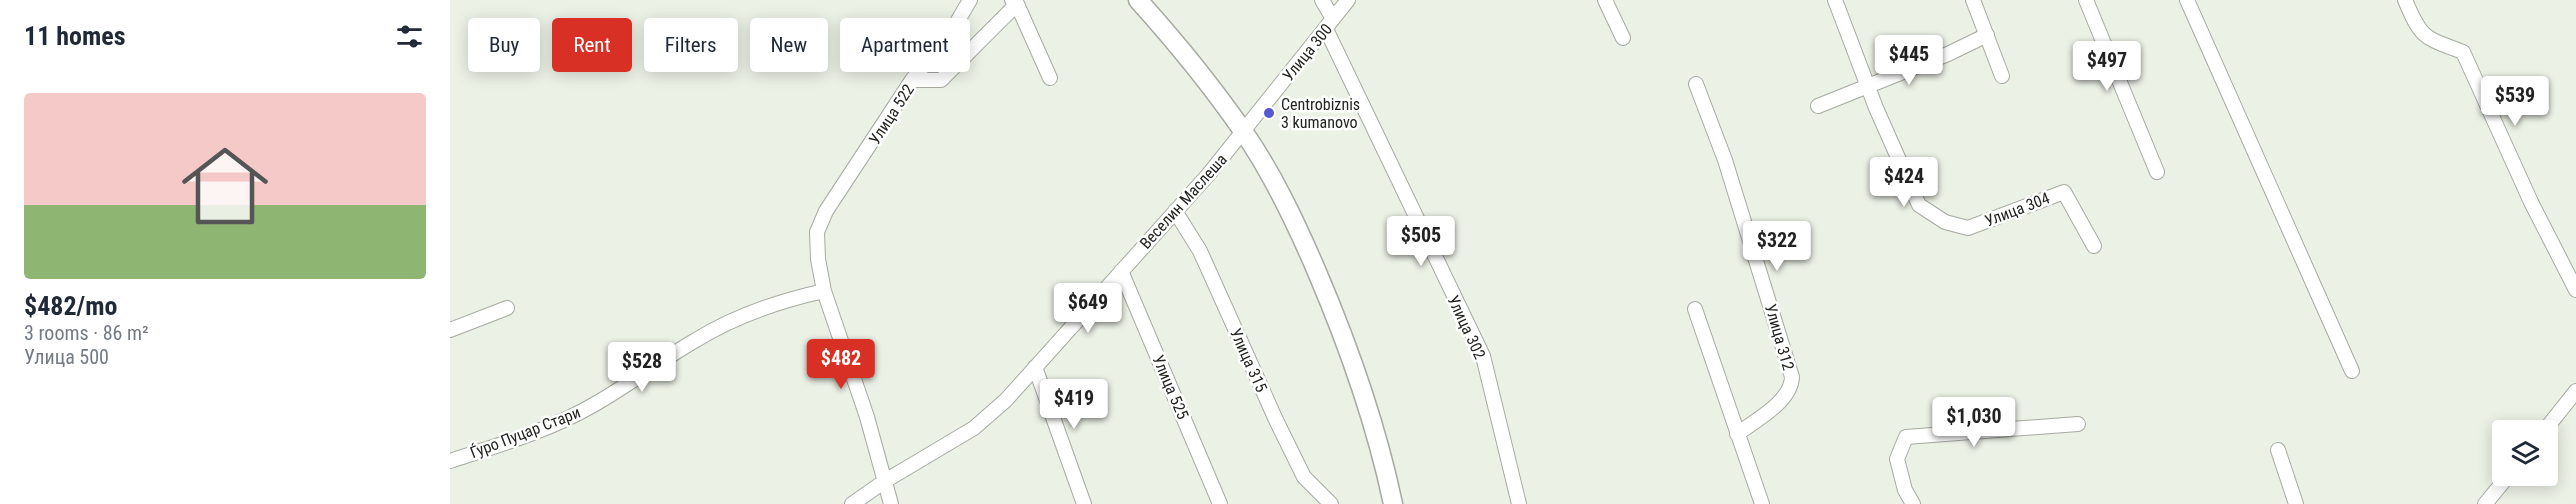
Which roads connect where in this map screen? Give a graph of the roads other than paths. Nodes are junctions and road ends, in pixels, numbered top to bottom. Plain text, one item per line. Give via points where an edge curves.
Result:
1 (970, 0) edge
2 (1138, 0) edge
3 (1322, 0) edge
4 (1348, 0) edge
5 (1605, 0) edge
6 (1835, 0) edge
7 (1973, 0) edge
8 (2086, 0) edge
9 (2187, 0) edge
10 (2405, 0) edge
11 (1014, 2) edge
12 (1329, 24) junction
13 (1987, 35) junction
14 (1623, 38) dead end
15 (2002, 76) dead end
16 (1050, 78) dead end
17 (912, 80) junction
18 (1696, 84) dead end
19 (1868, 85) junction
20 (1818, 106) dead end
21 (1244, 131) junction
22 (2157, 172) dead end
23 (1175, 211) junction
24 (2094, 246) dead end
25 (1121, 270) junction
26 (2576, 290) edge
27 (824, 291) junction
28 (507, 308) dead end
29 (1695, 309) dead end
30 (450, 330) edge
31 (1035, 367) junction
32 (2352, 371) dead end
33 (2576, 391) edge
34 (2554, 420) edge
35 (2078, 424) dead end
36 (1737, 434) junction
37 (2278, 450) dead end
38 (450, 461) edge
39 (885, 481) junction
40 (2500, 486) edge
41 (852, 504) edge
42 (891, 504) edge
43 (1084, 504) edge
44 (1220, 504) edge
45 (1331, 504) edge
46 (1393, 504) edge
47 (1519, 504) edge
48 (1762, 504) edge
49 (1913, 504) edge
50 (2296, 504) edge
51 (2485, 504) edge

1 - 17 street, Улица 522 via 950,34
2 - 21 main road
3 - 12 street, Улица 302
4 - 12 street, Улица 300
5 - 14 street
6 - 19 street, Улица 304
7 - 13 street
8 - 22 street
9 - 32 street
10 - 26 street via 2416,27 2429,39 2463,52
11 - 16 street
11 - 17 street via 941,80
12 - 21 street, Улица 300
12 - 47 street, Улица 302 via 1483,356
13 - 15 street
13 - 19 street
17 - 27 street, Улица 522 via 826,211 817,232
18 - 36 street, Улица 312 via 1725,160 1792,377 1785,397
19 - 20 street
19 - 24 street, Улица 304 via 1919,205 1945,222 1968,228 2064,192
21 - 23 street, Веселин Маслеша
21 - 46 main road via 1299,232 1343,334 1382,453
23 - 25 street, Веселин Маслеша
23 - 45 street, Улица 315 via 1200,251 1304,477
25 - 31 street, Веселин Маслеша
25 - 44 street, Улица 525
27 - 38 street, Ѓуро Пуцар Стари via 781,301 730,322 594,405 547,428
27 - 39 street
28 - 30 street
29 - 36 street
31 - 39 street, Веселин Маслеша via 974,428
31 - 43 street
33 - 34 street
35 - 49 street via 1906,437 1897,459
36 - 48 street
37 - 50 street
39 - 41 street, Веселин Маслеша
39 - 42 street
40 - 51 street

